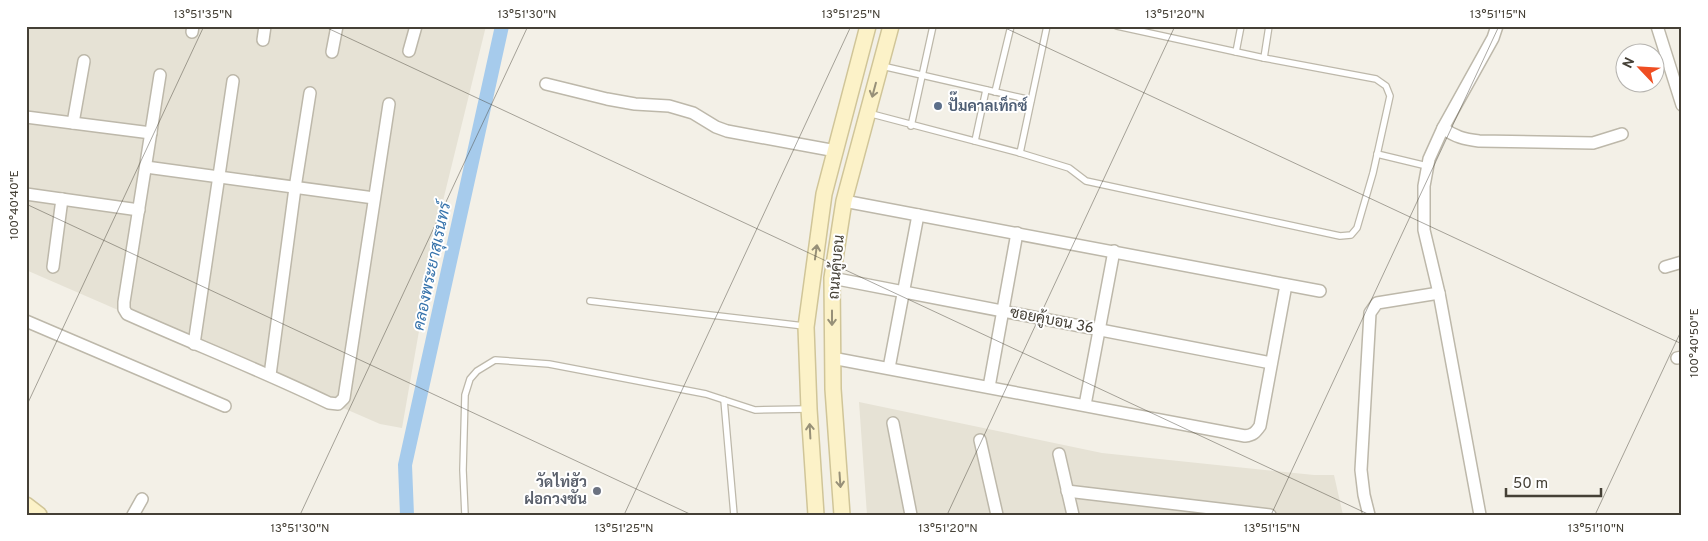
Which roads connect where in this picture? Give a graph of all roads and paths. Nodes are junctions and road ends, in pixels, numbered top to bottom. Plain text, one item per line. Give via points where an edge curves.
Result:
1 (265, 26) edge
2 (337, 26) edge
3 (416, 26) edge
4 (868, 26) edge
5 (891, 26) edge
6 (933, 26) edge
7 (1011, 26) edge
8 (1046, 26) edge
9 (1118, 26) edge
10 (1241, 26) edge
11 (1269, 26) edge
12 (1497, 26) edge
13 (1657, 26) edge
14 (262, 40) dead end
15 (409, 51) dead end
16 (332, 52) dead end
17 (1236, 52) junction
18 (1264, 58) junction
19 (84, 61) dead end
20 (880, 66) junction
21 (160, 75) dead end
22 (922, 76) junction
23 (233, 81) dead end
24 (546, 84) dead end
25 (986, 90) junction
26 (995, 92) junction
27 (310, 93) dead end
28 (1031, 100) junction
29 (389, 104) dead end
30 (1682, 105) edge
31 (868, 113) junction
32 (26, 117) edge
33 (73, 123) junction
34 (911, 126) junction
35 (1443, 128) junction
36 (151, 133) junction
37 (1622, 134) dead end
38 (974, 141) junction
39 (836, 151) junction
40 (1020, 153) junction
41 (1377, 154) junction
42 (1427, 166) junction
43 (146, 167) junction
44 (218, 177) junction
45 (295, 188) junction
46 (26, 194) edge
47 (374, 198) junction
48 (62, 199) junction
49 (844, 201) junction
50 (140, 210) junction
51 (918, 215) junction
52 (1017, 234) junction
53 (1114, 251) junction
54 (1682, 262) edge
55 (53, 267) dead end
56 (1665, 267) dead end
57 (832, 278) junction
58 (1286, 285) junction
59 (1320, 291) dead end
60 (904, 292) junction
61 (1439, 293) junction
62 (590, 301) dead end
63 (1003, 310) junction
64 (26, 321) edge
65 (806, 327) junction
66 (1098, 329) junction
67 (194, 344) junction
68 (832, 358) junction
69 (1271, 363) junction
70 (889, 368) junction
71 (270, 375) junction
72 (989, 387) junction
73 (724, 400) junction
74 (1085, 405) junction
75 (225, 406) dead end
76 (809, 409) junction
77 (894, 423) dead end
78 (980, 440) dead end
79 (1059, 454) dead end
80 (1067, 491) junction
81 (142, 499) dead end
82 (26, 505) edge
83 (39, 515) edge
84 (134, 515) edge
85 (465, 515) edge
86 (734, 515) edge
87 (816, 515) edge
88 (842, 515) edge
89 (911, 515) edge
90 (997, 515) edge
91 (1073, 515) edge
92 (1270, 515) edge
93 (1369, 515) edge
94 (1480, 515) edge

1 - 14 street
2 - 16 street
3 - 15 street
4 - 39 main road, ถนนคู้บอน
5 - 20 main road, ถนนคู้บอน
6 - 22 lane
7 - 26 lane
8 - 28 lane
9 - 17 lane
10 - 17 lane
11 - 18 lane
12 - 35 street
13 - 30 street
17 - 18 lane
18 - 41 lane via 1376,79 1386,86 1390,96
19 - 33 street
20 - 22 lane
20 -> 31 main road, ถนนคู้บอน
21 - 36 street
22 - 25 lane
22 - 34 lane
23 - 44 street
24 - 39 street via 607,99 669,106 693,113 727,131
25 - 26 lane
25 - 38 lane
26 - 28 lane
27 - 45 street
28 - 40 lane
29 - 47 street
31 - 34 lane
31 - 49 main road, ถนนคู้บอน
32 - 33 street
33 - 36 street
34 - 38 lane
35 - 37 street via 1455,136 1479,141 1593,143
35 - 42 street
36 - 43 street
38 - 40 lane
65 -> 39 main road, ถนนคู้บอน via 824,194
40 - 41 lane via 1069,168 1086,181 1340,236 1351,235 1357,228
41 - 42 lane
42 - 61 street via 1424,230
43 - 44 street
43 - 50 street
44 - 45 street
44 - 67 street
45 - 47 street
45 - 71 street
46 - 48 street
47 - 71 street via 344,398 338,404 329,403
48 - 50 street
48 - 55 street
49 - 51 street
49 - 57 main road, ถนนคู้บอน
50 - 67 street via 124,309 127,314
51 - 52 street
51 - 60 street
52 - 53 street
52 - 63 street
53 - 58 street
53 - 66 street
54 - 56 street
57 - 60 street, ซอยคู้บอน 36
57 -> 68 main road, ถนนคู้บอน
58 - 59 street
58 - 69 street
60 - 63 street, ซอยคู้บอน 36
60 - 70 street
61 - 93 street via 1377,303 1370,313 1361,470
61 - 94 street
62 - 65 lane
63 - 66 street, ซอยคู้บอน 36
63 - 72 street
64 - 75 street
65 - 76 main road, ถนนคู้บอน
66 - 69 street, ซอยคู้บอน 36
66 - 74 street
67 - 71 street
68 - 70 street
68 -> 88 main road, ถนนคู้บอน
69 - 74 street via 1260,426 1252,435
70 - 72 street
72 - 74 street
73 - 76 lane via 755,410
73 - 85 lane via 548,364 495,360 470,379 465,395
73 - 86 lane
87 -> 76 main road, ถนนคู้บอน
77 - 89 street
78 - 90 street
79 - 80 street
80 - 91 street
80 - 92 street
81 - 84 street
82 - 83 main road

